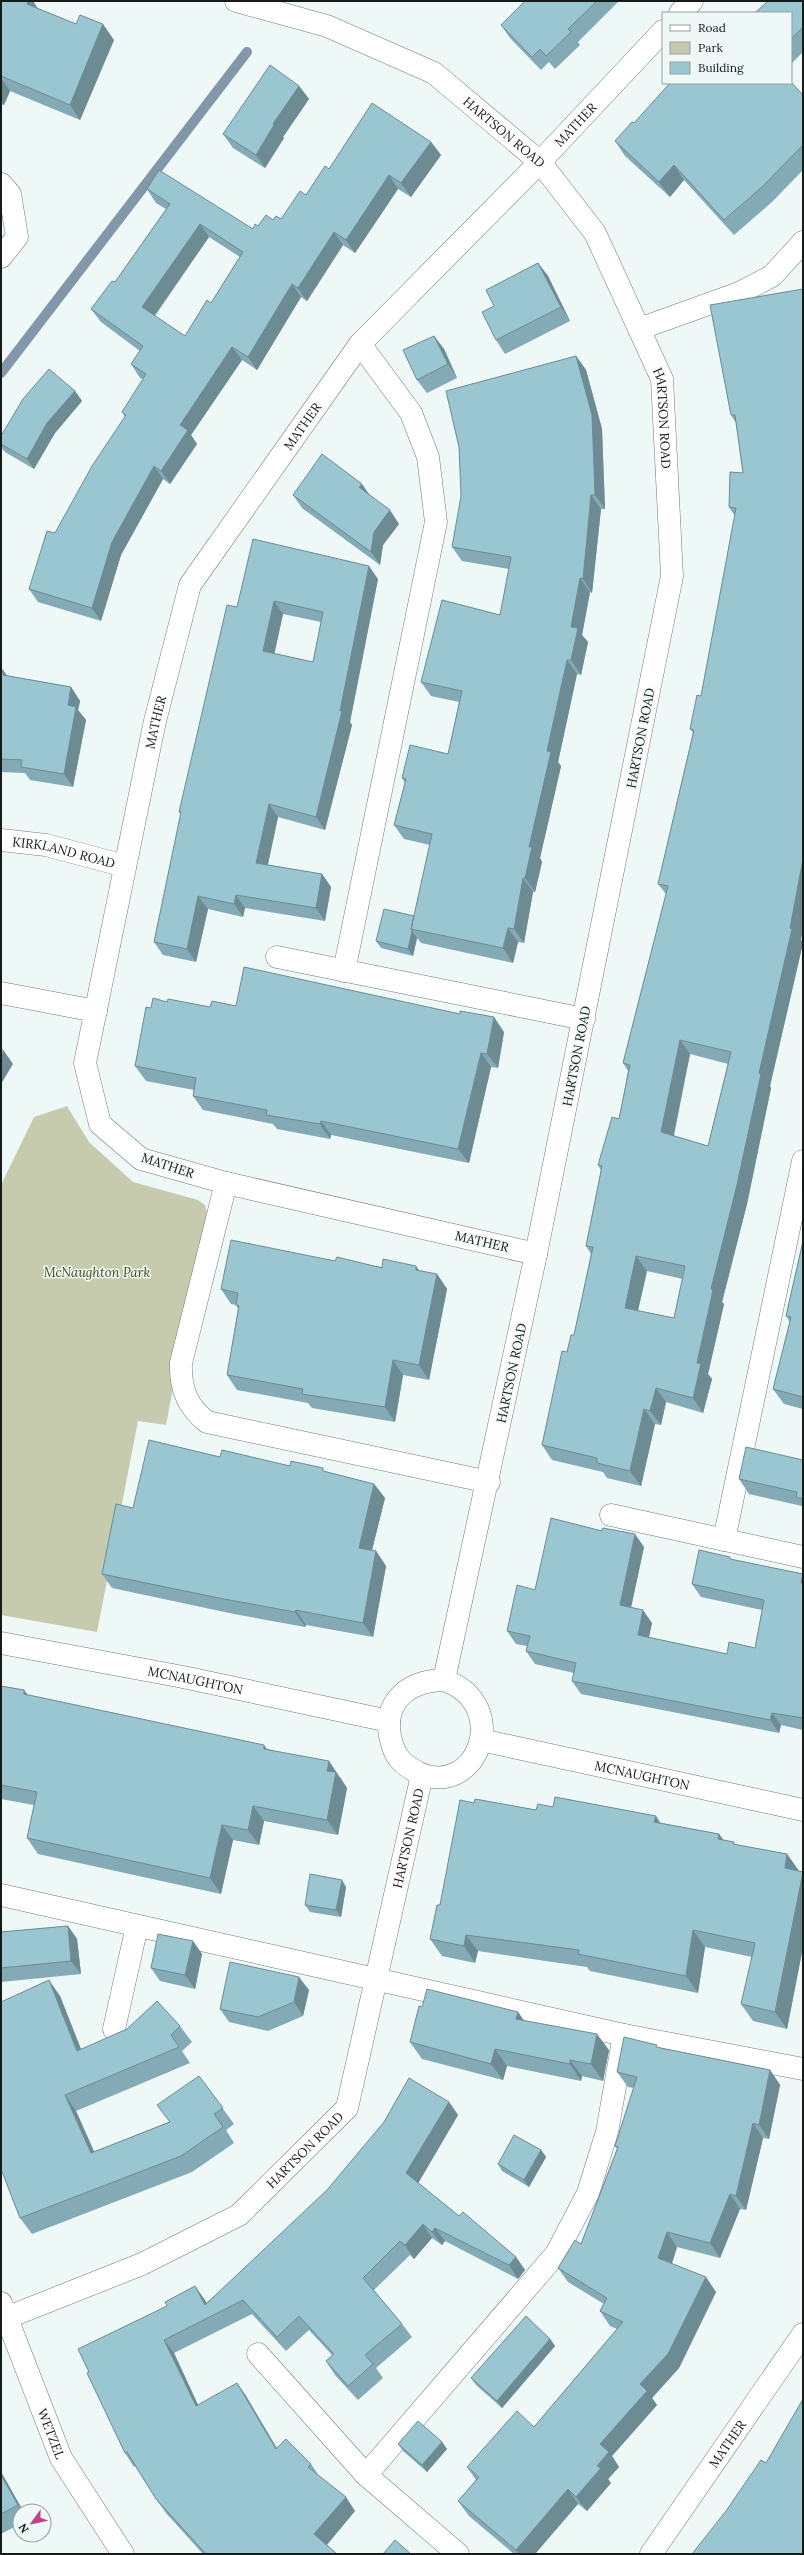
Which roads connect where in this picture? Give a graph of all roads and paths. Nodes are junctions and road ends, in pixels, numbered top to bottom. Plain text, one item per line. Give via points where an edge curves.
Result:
1 (236, 1) edge
2 (692, 1) edge
3 (681, 12) edge
4 (662, 32) edge
5 (540, 162) junction
6 (1, 184) edge
7 (803, 242) edge
8 (1, 257) edge
9 (639, 329) junction
10 (360, 344) junction
11 (1, 840) edge
12 (125, 866) junction
13 (277, 957) dead end
14 (344, 971) junction
15 (1, 993) edge
16 (96, 1011) junction
17 (584, 1019) junction
18 (803, 1161) edge
19 (226, 1183) junction
20 (536, 1254) junction
21 (489, 1482) junction
22 (611, 1515) dead end
23 (724, 1540) junction
24 (803, 1557) edge
25 (1, 1643) edge
26 (444, 1680) junction
27 (389, 1721) junction
28 (481, 1740) junction
29 (422, 1775) junction
30 (803, 1810) edge
31 (1, 1896) edge
32 (137, 1926) junction
33 (376, 1980) junction
34 (114, 2029) dead end
35 (624, 2035) junction
36 (803, 2069) edge
37 (3, 2313) edge
38 (803, 2334) edge
39 (258, 2354) dead end
40 (366, 2475) junction
41 (123, 2554) edge
42 (458, 2554) edge
43 (652, 2554) edge

1 - 5 street, HARTSON ROAD via 327,26 434,73
2 - 3 street
4 - 5 street, MATHER
5 - 9 street, HARTSON ROAD via 595,233
5 - 10 street, MATHER
6 - 8 street via 10,194 17,237
7 - 9 street via 772,276 745,290
9 - 17 street, HARTSON ROAD via 662,379 672,576
10 - 12 street, MATHER via 190,585 155,721
10 - 14 street via 411,413 428,457 436,522
11 - 12 street, KIRKLAND ROAD via 46,845
12 - 16 street, MATHER
13 - 14 street
14 - 17 street
15 - 16 street
16 - 19 street, MATHER via 85,1063 100,1124 141,1159
17 - 20 street, HARTSON ROAD
18 - 23 street
19 - 20 street, MATHER
19 - 21 street via 181,1363 180,1381 190,1404 199,1416 207,1422
20 - 21 street, HARTSON ROAD
21 - 26 street, HARTSON ROAD
22 - 23 street
23 - 24 street
25 - 27 street, MCNAUGHTON via 183,1677
26 - 27 street via 417,1684 401,1694 392,1708
26 - 28 street via 459,1686 470,1695 478,1710 482,1726
27 - 29 street via 388,1734 394,1751 404,1766
28 - 29 street via 478,1753 469,1765 455,1774 440,1777
28 - 30 street, MCNAUGHTON
29 - 33 street, HARTSON ROAD
31 - 32 street
32 - 33 street
32 - 34 street
33 - 35 street
33 - 37 street, HARTSON ROAD via 347,2108 239,2215 142,2264
35 - 36 street
35 - 40 street via 607,2132 588,2193 556,2254
37 - 41 street, WETZEL via 61,2458
38 - 43 street, MATHER
39 - 40 street
40 - 42 street

